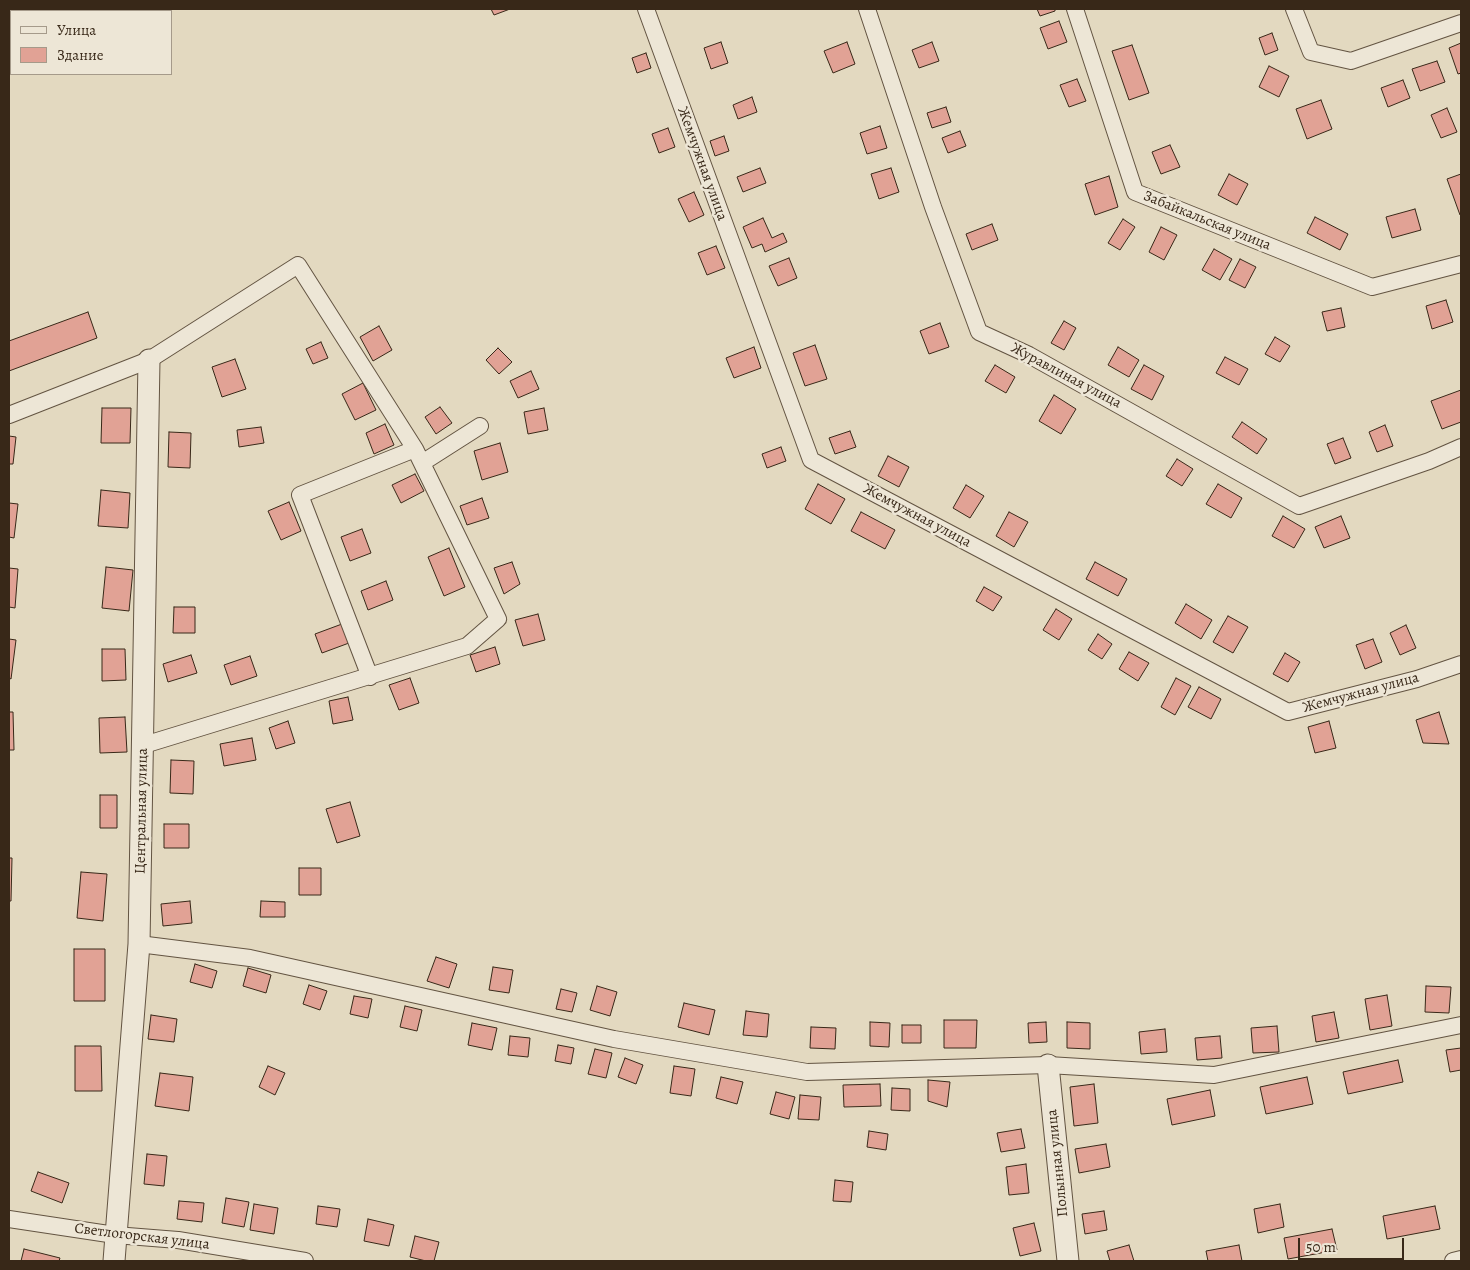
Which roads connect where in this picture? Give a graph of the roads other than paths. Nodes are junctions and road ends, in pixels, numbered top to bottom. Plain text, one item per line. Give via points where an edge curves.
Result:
1 (646, 9) edge
2 (866, 9) edge
3 (1075, 9) edge
4 (1294, 9) edge
5 (1461, 23) edge
6 (1461, 264) edge
7 (149, 360) junction
8 (9, 415) edge
9 (480, 426) dead end
10 (1461, 447) edge
11 (419, 456) junction
12 (1461, 664) edge
13 (370, 677) junction
14 (144, 745) junction
15 (139, 944) junction
16 (1461, 1025) edge
17 (1048, 1065) junction
18 (9, 1219) edge
19 (115, 1235) junction
20 (1461, 1259) edge
21 (114, 1261) edge
22 (305, 1261) edge
23 (1068, 1261) edge
24 (1453, 1261) edge

1 - 12 street, Жемчужная улица via 811,460 1288,712 1417,679
2 - 10 street, Журавлиная улица via 979,332 1030,355 1299,506
3 - 6 street, Забайкальская улица via 1135,192 1372,287
4 - 5 street via 1311,52 1350,61
7 - 8 street
7 - 11 street via 298,265
7 - 14 street, Центральная улица
9 - 11 street
11 - 13 street via 300,495
11 - 13 street via 498,619 467,646
13 - 14 street
14 - 15 street, Центральная улица
15 - 17 street via 250,958 614,1039 806,1072
15 - 19 street, Центральная улица
16 - 17 street via 1214,1075
17 - 23 street, Полынная улица
18 - 19 street, Светлогорская улица
19 - 21 street, Центральная улица
19 - 22 street, Светлогорская улица via 178,1240
20 - 24 street

